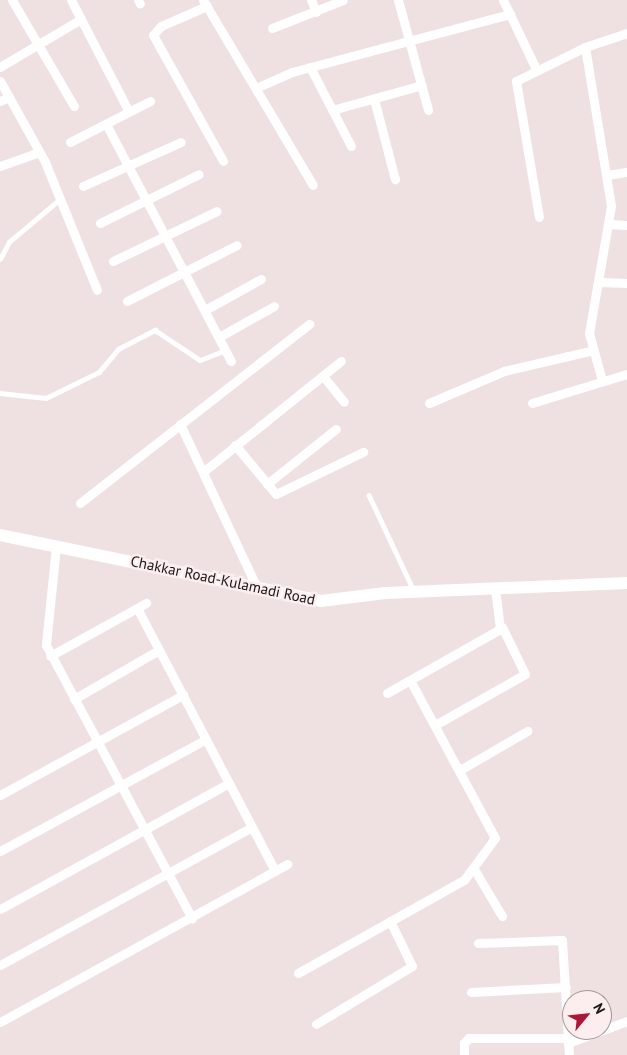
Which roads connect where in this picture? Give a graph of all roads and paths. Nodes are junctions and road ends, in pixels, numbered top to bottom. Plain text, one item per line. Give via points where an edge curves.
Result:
1 (12, 0) edge
2 (70, 0) edge
3 (311, 0) edge
4 (343, 0) edge
5 (398, 0) edge
6 (503, 0) edge
7 (205, 3) edge
8 (316, 12) junction
9 (510, 14) junction
10 (80, 19) junction
11 (272, 28) dead end
12 (627, 33) edge
13 (411, 39) junction
14 (38, 45) junction
15 (585, 47) junction
16 (0, 67) edge
17 (310, 67) junction
18 (536, 69) junction
19 (0, 81) edge
20 (422, 85) junction
21 (256, 88) junction
22 (9, 97) junction
23 (374, 99) junction
24 (150, 101) dead end
25 (0, 102) edge
26 (74, 106) dead end
27 (332, 110) junction
28 (428, 110) dead end
29 (129, 112) junction
30 (106, 124) junction
31 (70, 142) dead end
32 (181, 142) dead end
33 (351, 146) dead end
34 (39, 152) junction
35 (223, 161) dead end
36 (128, 165) junction
37 (0, 166) edge
38 (627, 172) edge
39 (200, 174) dead end
40 (607, 175) junction
41 (395, 179) dead end
42 (313, 185) dead end
43 (83, 186) dead end
44 (60, 199) junction
45 (146, 200) junction
46 (217, 211) dead end
47 (539, 217) dead end
48 (100, 223) dead end
49 (609, 224) junction
50 (627, 224) edge
51 (165, 236) junction
52 (238, 245) dead end
53 (0, 259) edge
54 (113, 260) dead end
55 (185, 273) junction
56 (261, 279) dead end
57 (600, 282) junction
58 (627, 284) edge
59 (96, 290) dead end
60 (127, 301) dead end
61 (274, 306) dead end
62 (205, 310) junction
63 (309, 324) dead end
64 (219, 337) junction
65 (226, 350) junction
66 (594, 350) junction
67 (231, 360) dead end
68 (341, 361) dead end
69 (627, 374) edge
70 (323, 376) junction
71 (602, 381) junction
72 (0, 393) edge
73 (344, 402) dead end
74 (429, 403) dead end
75 (532, 403) dead end
76 (180, 424) junction
77 (336, 429) dead end
78 (235, 445) junction
79 (363, 452) dead end
80 (202, 472) junction
81 (267, 484) junction
82 (369, 495) dead end
83 (80, 503) dead end
84 (0, 535) edge
85 (56, 546) junction
86 (627, 583) edge
87 (257, 588) junction
88 (495, 590) junction
89 (414, 592) junction
90 (146, 603) dead end
91 (137, 608) junction
92 (502, 627) junction
93 (159, 650) junction
94 (50, 656) junction
95 (410, 680) junction
96 (387, 693) dead end
97 (183, 695) junction
98 (74, 699) junction
99 (435, 724) junction
100 (527, 731) dead end
101 (206, 739) junction
102 (97, 742) junction
103 (460, 770) junction
104 (229, 783) junction
105 (122, 787) junction
106 (0, 795) edge
107 (252, 827) junction
108 (146, 830) junction
109 (0, 851) edge
110 (287, 864) dead end
111 (474, 869) junction
112 (274, 871) junction
113 (168, 872) junction
114 (0, 909) edge
115 (502, 916) dead end
116 (192, 918) junction
117 (390, 921) junction
118 (478, 942) dead end
119 (1, 961) edge
120 (298, 973) dead end
121 (566, 987) junction
122 (566, 990) edge
123 (471, 992) dead end
124 (627, 1021) edge
125 (0, 1022) edge
126 (316, 1024) dead end
127 (612, 1026) edge
128 (562, 1040) edge
129 (568, 1040) edge
130 (464, 1055) edge
131 (569, 1055) edge

1 - 14 street
2 - 10 street
3 - 8 street
4 - 8 street
5 - 13 street
6 - 9 street
7 - 21 street
7 - 35 street via 161,26 153,35
8 - 11 street
9 - 13 street
9 - 18 street
10 - 14 street
10 - 29 street
12 - 15 street
13 - 17 street
13 - 20 street
14 - 16 street
14 - 26 street
15 - 18 street
15 - 40 street
17 - 21 street
17 - 27 street
18 - 47 street via 516,84
19 - 22 street
20 - 23 street
20 - 28 street
21 - 42 street
22 - 25 street
22 - 34 street
23 - 27 street
23 - 41 street
24 - 29 street
27 - 33 street
29 - 30 street
30 - 31 street
30 - 36 street
32 - 36 street
34 - 37 street
34 - 44 street
36 - 43 street
36 - 45 street
38 - 40 street
39 - 45 street
40 - 49 street
44 - 53 lane via 9,242
44 - 59 street
45 - 48 street
45 - 51 street
46 - 51 street
49 - 50 street
49 - 57 street
51 - 54 street
51 - 55 street
52 - 55 street
55 - 60 street
55 - 62 street
56 - 62 street
57 - 58 street
57 - 66 street via 590,329
61 - 64 street
62 - 64 street
63 - 76 street
64 - 65 street
65 - 67 street
65 - 72 lane via 200,360 155,330 118,350 103,370 46,398
66 - 71 street
66 - 74 street via 504,372
68 - 70 street
69 - 71 street
70 - 73 street
70 - 78 street
71 - 75 street
76 - 80 street
76 - 83 street
77 - 81 street
78 - 80 street
78 - 81 street
79 - 81 street via 280,494
80 - 87 street
82 - 89 lane
84 - 85 street, Chakkar Road-Kulamadi Road
85 - 87 street, Chakkar Road-Kulamadi Road
85 - 94 street via 44,638
86 - 88 street, Chakkar Road-Kulamadi Road
87 - 89 street, Chakkar Road-Kulamadi Road via 321,601
88 - 89 street, Chakkar Road-Kulamadi Road
88 - 92 street
90 - 91 street
91 - 93 street
91 - 94 street
92 - 95 street
92 - 99 street via 525,674
93 - 97 street
93 - 98 street
94 - 98 street
95 - 96 street
95 - 99 street
97 - 101 street
97 - 102 street
98 - 102 street
99 - 103 street
100 - 103 street
101 - 104 street
101 - 105 street
102 - 105 street
102 - 106 street
103 - 111 street via 495,835
104 - 107 street
104 - 108 street
105 - 108 street
105 - 109 street
107 - 112 street
107 - 113 street
108 - 113 street
108 - 114 street
110 - 112 street
111 - 115 street
111 - 117 street via 464,880
112 - 116 street
113 - 116 street
113 - 119 street
116 - 125 street
117 - 120 street
117 - 126 street via 412,966
118 - 121 street via 562,940
121 - 122 street
121 - 123 street
124 - 127 street
128 - 130 street via 469,1038 464,1043
129 - 131 street

